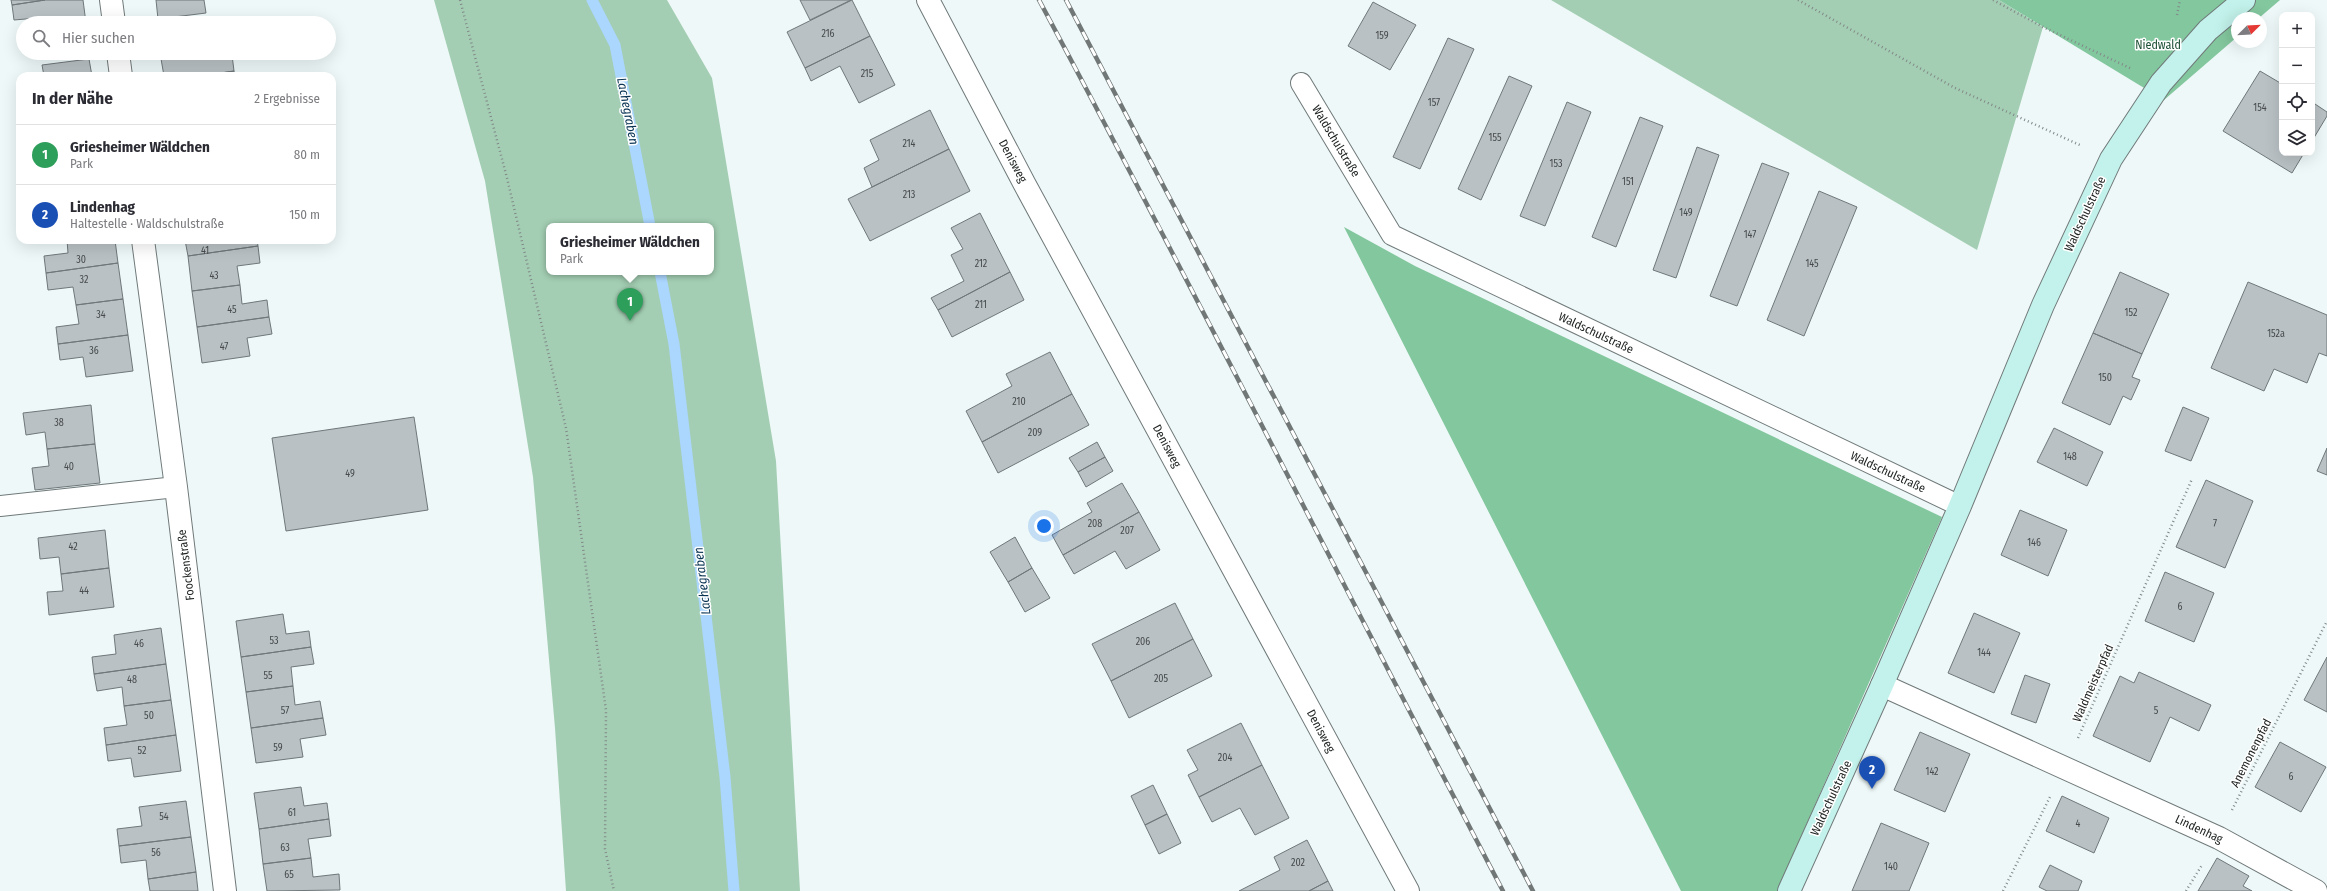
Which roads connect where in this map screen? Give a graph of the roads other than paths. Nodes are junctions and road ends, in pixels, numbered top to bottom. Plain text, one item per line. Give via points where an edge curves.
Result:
1 (111, 0) edge
2 (928, 0) edge
3 (2244, 0) edge
4 (113, 16) edge
5 (119, 60) edge
6 (120, 72) edge
7 (1301, 83) dead end
8 (144, 244) edge
9 (176, 487) junction
10 (0, 506) edge
11 (1960, 506) junction
12 (1882, 685) junction
13 (224, 891) edge
14 (1408, 891) edge
15 (1789, 891) edge
16 (2316, 891) edge

1 - 4 street
2 - 14 street, Denisweg via 1024,183
3 - 11 street, Waldschulstraße via 2208,30 2161,83 2111,159 2043,305
5 - 6 street
7 - 11 lane, Waldschulstraße via 1392,236
8 - 9 street, Foockenstraße
9 - 10 lane
9 - 13 street, Foockenstraße
11 - 12 street, Waldschulstraße
12 - 15 street, Waldschulstraße
12 - 16 street, Lindenhag via 2219,838

